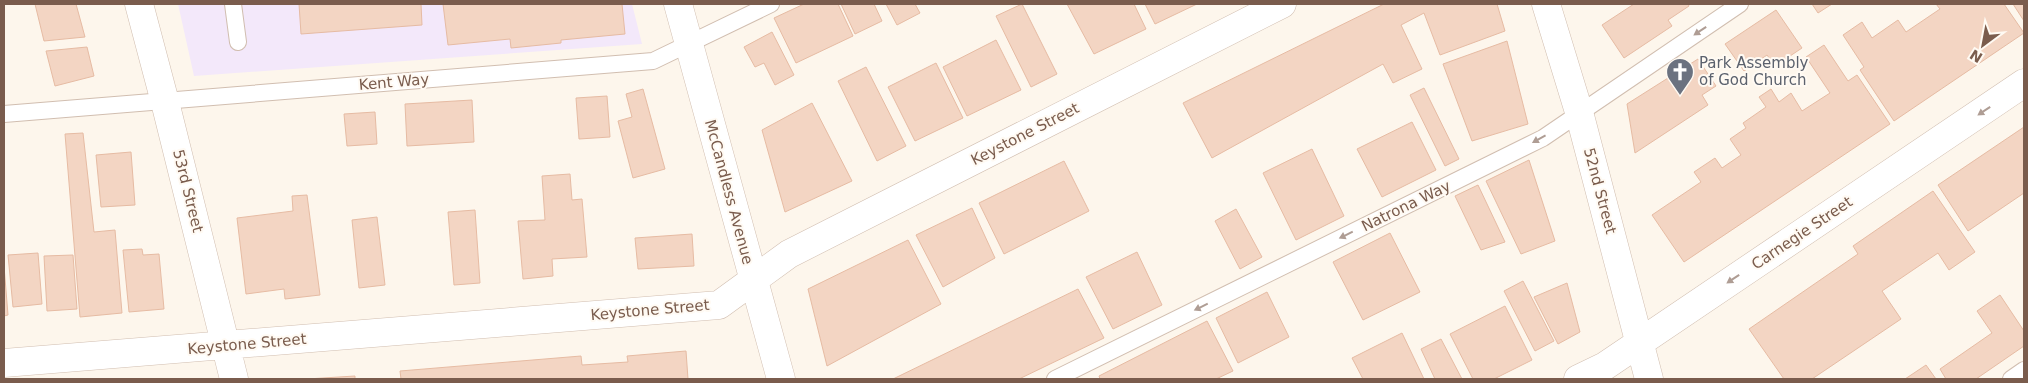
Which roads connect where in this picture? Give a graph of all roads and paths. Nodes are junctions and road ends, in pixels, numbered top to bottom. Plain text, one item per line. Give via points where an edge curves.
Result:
1 (139, 4) edge
2 (233, 4) edge
3 (678, 4) edge
4 (771, 4) edge
5 (1282, 4) edge
6 (1546, 4) edge
7 (1740, 4) edge
8 (238, 42) dead end
9 (688, 44) junction
10 (2024, 83) edge
11 (165, 102) junction
12 (1579, 112) junction
13 (4, 114) edge
14 (753, 280) junction
15 (1639, 342) junction
16 (226, 346) junction
17 (4, 363) edge
18 (2024, 370) edge
19 (234, 379) edge
20 (781, 379) edge
21 (1055, 379) edge
22 (1578, 379) edge
23 (1649, 379) edge
24 (2011, 379) edge

1 - 11 street, 53rd Street
2 - 8 lane
3 - 9 street, McCandless Avenue
4 - 9 lane, Kent Way
5 - 14 street, Keystone Street via 789,254
6 - 12 street, 52nd Street
7 -> 12 lane, Natrona Way
9 - 11 lane, Kent Way via 653,60
9 - 14 street, McCandless Avenue
10 -> 15 street, Carnegie Street
11 - 13 lane, Kent Way
11 - 16 street, 53rd Street
12 - 15 street, 52nd Street
12 -> 21 lane, Natrona Way via 1543,138
14 - 16 street, Keystone Street via 719,304
14 - 20 street, McCandless Avenue
15 - 22 street, Carnegie Street
15 - 23 street, 52nd Street
16 - 17 street, Keystone Street
16 - 19 street, 53rd Street
18 - 24 lane

